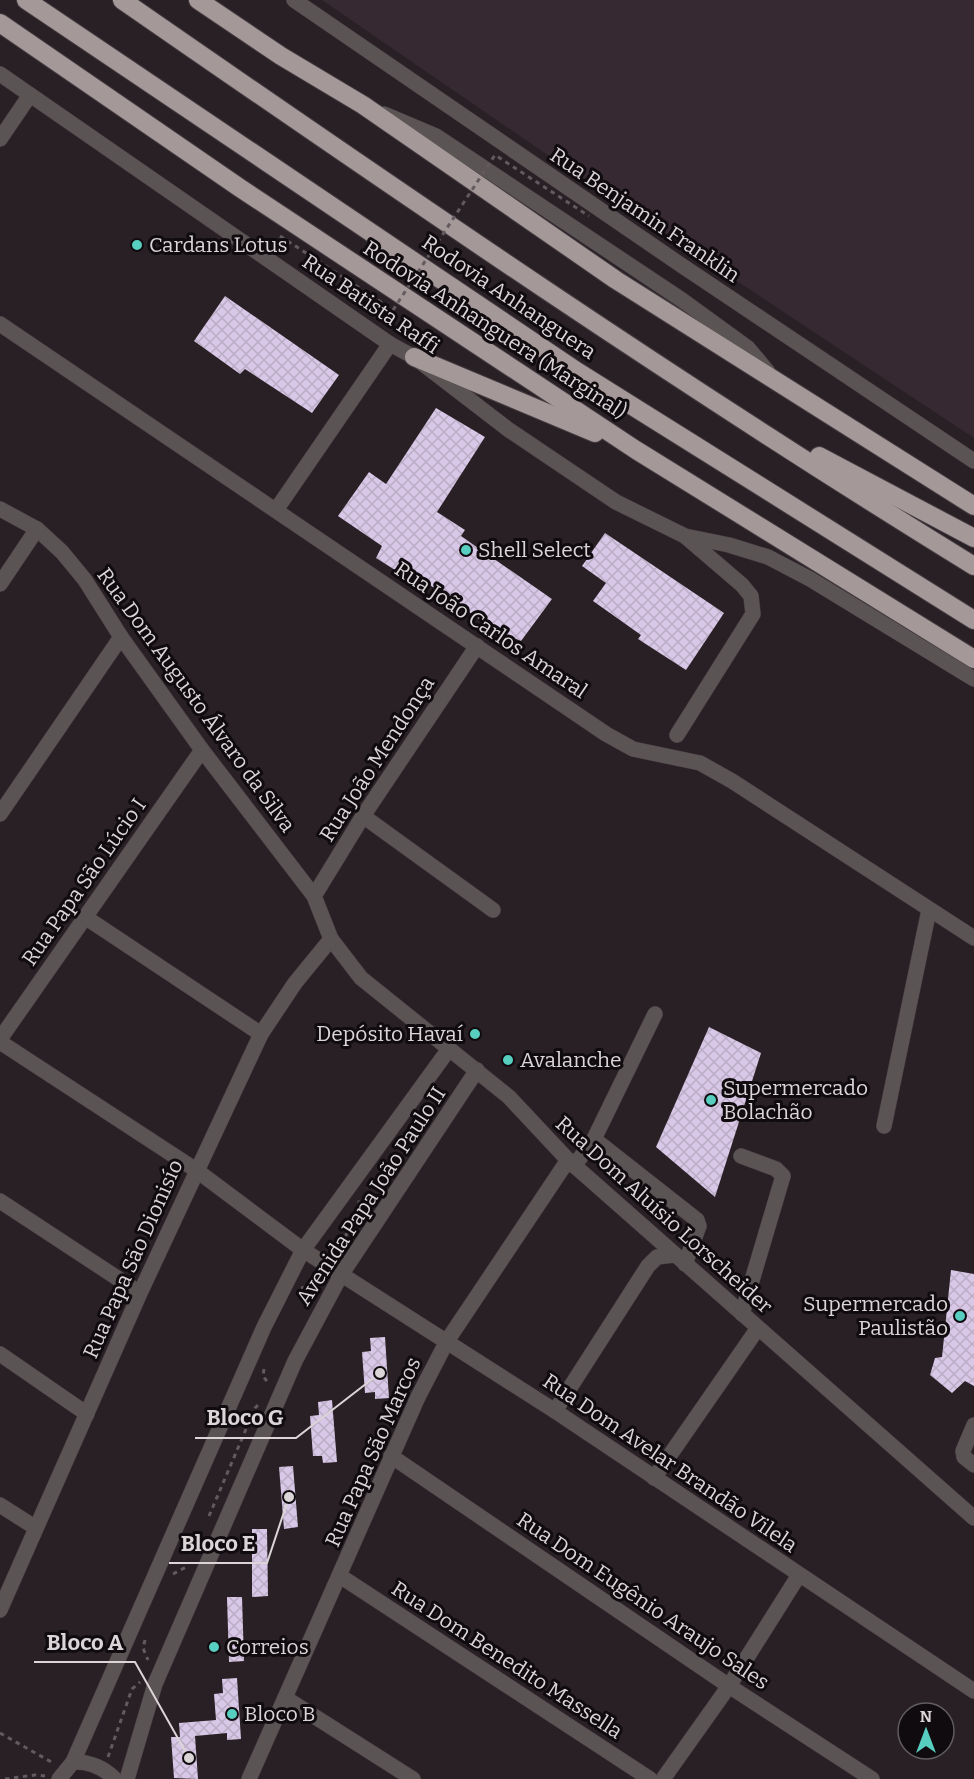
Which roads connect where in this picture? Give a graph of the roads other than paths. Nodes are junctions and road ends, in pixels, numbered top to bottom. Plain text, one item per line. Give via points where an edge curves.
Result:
1 (26, 0) edge
2 (122, 0) edge
3 (198, 0) edge
4 (294, 0) edge
5 (0, 23) edge
6 (0, 74) edge
7 (30, 95) junction
8 (0, 139) edge
9 (0, 324) edge
10 (390, 344) junction
11 (414, 357) junction
12 (649, 359) junction
13 (636, 450) junction
14 (974, 461) edge
15 (974, 506) edge
16 (0, 509) edge
17 (276, 510) junction
18 (37, 529) junction
19 (685, 536) junction
20 (974, 538) edge
21 (974, 566) edge
22 (0, 584) edge
23 (974, 620) edge
24 (121, 637) junction
25 (477, 646) junction
26 (974, 659) edge
27 (974, 679) edge
28 (677, 735) dead end
29 (202, 750) junction
30 (0, 814) edge
31 (363, 816) junction
32 (314, 896) junction
33 (493, 909) dead end
34 (929, 909) junction
35 (85, 917) junction
36 (974, 938) edge
37 (331, 939) junction
38 (655, 1014) dead end
39 (261, 1034) junction
40 (0, 1041) edge
41 (449, 1049) junction
42 (477, 1070) junction
43 (884, 1126) dead end
44 (594, 1138) junction
45 (741, 1156) dead end
46 (571, 1163) junction
47 (196, 1170) junction
48 (0, 1201) edge
49 (653, 1236) junction
50 (303, 1250) junction
51 (680, 1260) junction
52 (648, 1266) junction
53 (340, 1275) junction
54 (140, 1293) junction
55 (742, 1314) junction
56 (758, 1328) junction
57 (447, 1341) junction
58 (0, 1354) edge
59 (555, 1411) junction
60 (87, 1414) junction
61 (974, 1425) edge
62 (392, 1456) junction
63 (974, 1465) edge
64 (654, 1478) junction
65 (0, 1505) edge
66 (974, 1518) edge
67 (36, 1528) junction
68 (799, 1575) junction
69 (340, 1576) junction
70 (0, 1610) edge
71 (729, 1686) junction
72 (974, 1691) edge
73 (287, 1699) junction
74 (66, 1770) edge
75 (109, 1774) edge
76 (127, 1779) edge
77 (249, 1779) edge
78 (413, 1779) edge
79 (650, 1779) edge
80 (663, 1779) edge
81 (872, 1779) edge

1 - 23 highway, Rodovia Anhanguera via 578,372
2 - 12 highway, Rodovia Anhanguera
3 - 15 highway via 363,105 616,279
4 - 14 street, Rua Benjamin Franklin
5 - 13 highway, Rodovia Anhanguera (Marginal) via 240,188
6 - 7 street, Rua Batista Raffi
7 - 8 street
7 - 10 street, Rua Batista Raffi
9 - 17 street, Rua João Carlos Amaral
10 - 11 street, Rua Batista Raffi
10 - 17 street
11 - 13 highway
11 - 19 street, Rua Batista Raffi via 509,430 616,502
12 - 20 highway via 839,468
12 - 21 highway, Rodovia Anhanguera
13 - 26 highway, Rodovia Anhanguera (Marginal)
16 - 18 street, Rua Dom Augusto Álvaro da Silva
17 - 25 street, Rua João Carlos Amaral
18 - 22 street
18 - 24 street, Rua Dom Augusto Álvaro da Silva via 85,580
19 - 27 street, Rua Batista Raffi via 768,557
19 - 28 street via 742,585 751,596 753,614
24 - 29 street, Rua Dom Augusto Álvaro da Silva
24 - 30 street
25 - 31 street, Rua João Mendonça
25 - 34 street, Rua João Carlos Amaral via 633,749 700,763 732,781
29 - 32 street, Rua Dom Augusto Álvaro da Silva
29 - 35 street, Rua Papa São Lúcio I
31 - 32 street, Rua João Mendonça
31 - 33 street
32 - 37 street, Rua Dom Augusto Álvaro da Silva
34 - 36 street, Rua João Carlos Amaral
34 - 43 street
35 - 39 street
35 - 40 street, Rua Papa São Lúcio I
37 - 39 street, Rua Papa São Dionisío
37 - 41 street, Rua Dom Aluísio Lorscheider via 361,978
38 - 44 street, Rua Papa São Marcos
39 - 47 street, Rua Papa São Dionisío
40 - 47 street, Rua Dom Avelar Brandão Vilela
41 - 42 street, Rua Dom Aluísio Lorscheider
41 - 50 street, Avenida Papa João Paulo II
42 - 46 street, Rua Dom Aluísio Lorscheider via 509,1097
42 - 53 street, Avenida Papa João Paulo II
44 - 46 street, Rua Papa São Marcos
44 - 51 street via 697,1220 699,1226
45 - 55 street via 776,1169 783,1176
46 - 49 street, Rua Dom Aluísio Lorscheider
46 - 57 street, Rua Papa São Marcos
47 - 50 street, Rua Dom Avelar Brandão Vilela
47 - 54 street, Rua Papa São Dionisío
48 - 54 street
49 - 51 street, Rua Dom Aluísio Lorscheider
49 - 52 street
50 - 53 street, Rua Dom Avelar Brandão Vilela
50 - 74 street, Avenida Papa João Paulo II via 264,1327
51 - 52 street via 657,1257
51 - 55 street, Rua Dom Aluísio Lorscheider
52 - 59 street
53 - 57 street, Rua Dom Avelar Brandão Vilela
53 - 76 street, Avenida Papa João Paulo II via 295,1361 168,1652 137,1736
54 - 60 street, Rua Papa São Dionisío
55 - 56 street, Rua Dom Aluísio Lorscheider
56 - 64 street
56 - 66 street, Rua Dom Aluísio Lorscheider
57 - 59 street, Rua Dom Avelar Brandão Vilela
57 - 62 street, Rua Papa São Marcos
58 - 60 street
59 - 64 street, Rua Dom Avelar Brandão Vilela
60 - 67 street, Rua Papa São Dionisío
61 - 63 street via 963,1451
62 - 69 street, Rua Papa São Marcos
62 - 71 street, Rua Dom Eugênio Araujo Sales
64 - 68 street, Rua Dom Avelar Brandão Vilela
65 - 67 street
67 - 70 street, Rua Papa São Dionisío
68 - 71 street
68 - 72 street, Rua Dom Avelar Brandão Vilela
69 - 73 street, Rua Papa São Marcos via 313,1631
69 - 79 street, Rua Dom Benedito Massella
71 - 80 street
71 - 81 street, Rua Dom Eugênio Araujo Sales
73 - 77 street, Rua Papa São Marcos
73 - 78 street
74 - 75 street via 88,1763

